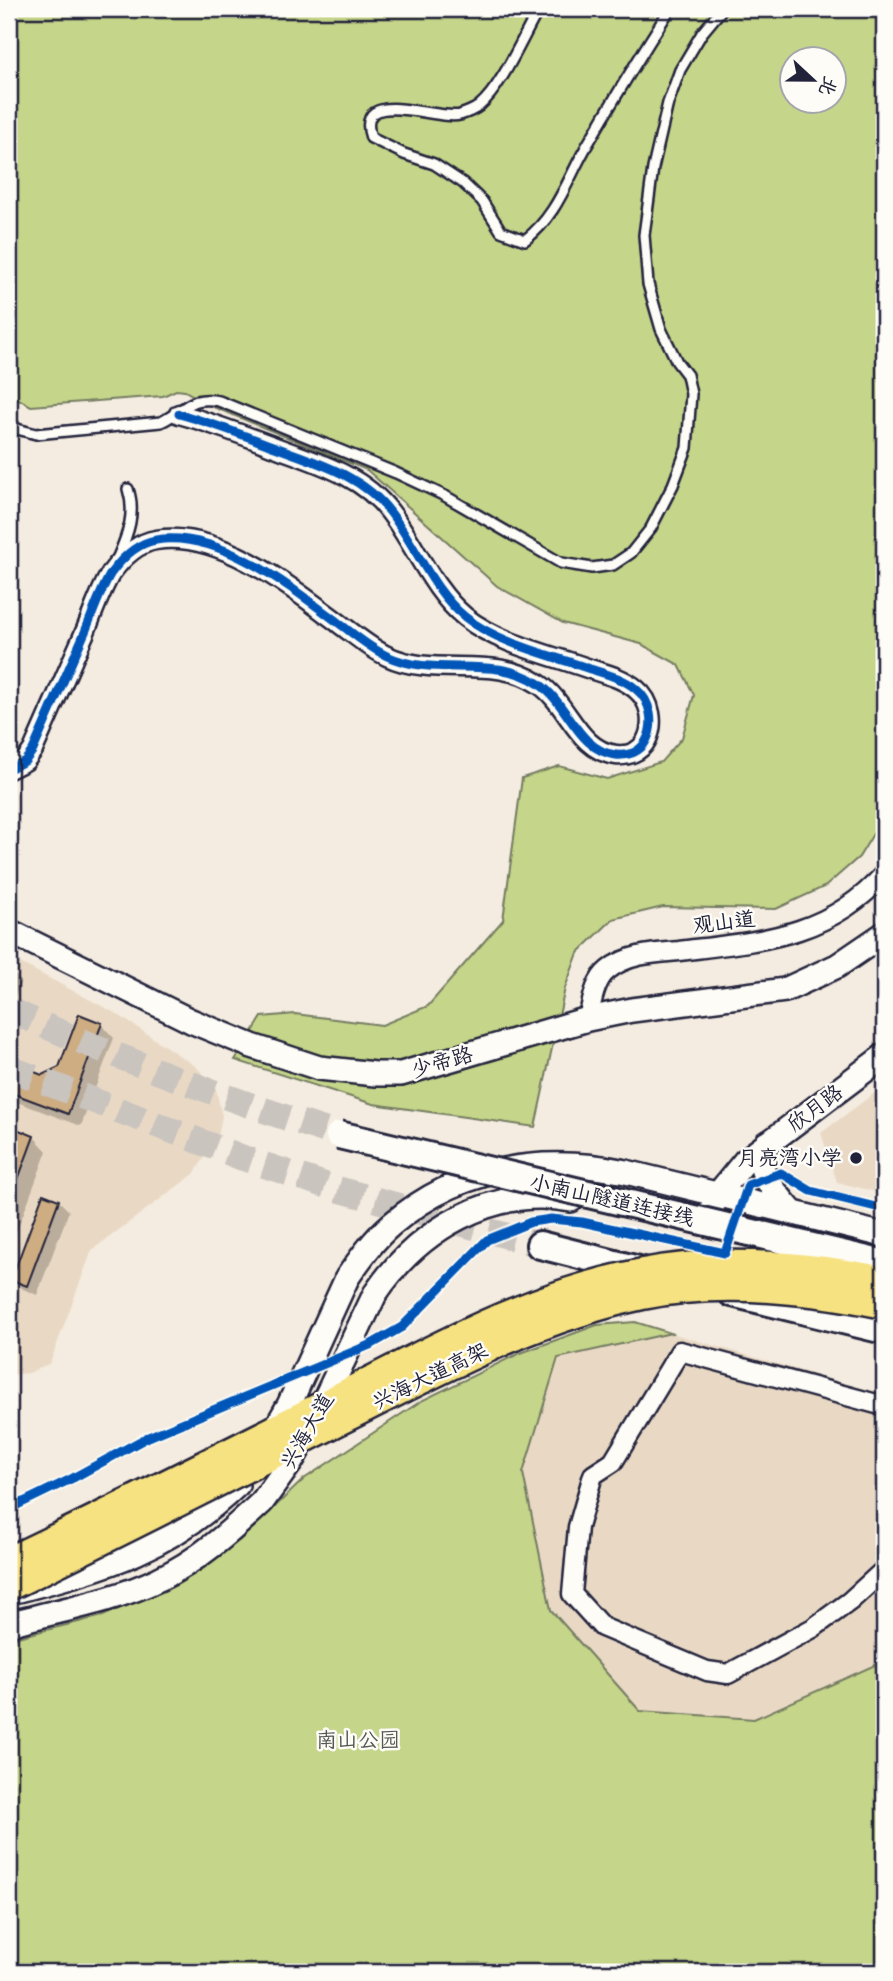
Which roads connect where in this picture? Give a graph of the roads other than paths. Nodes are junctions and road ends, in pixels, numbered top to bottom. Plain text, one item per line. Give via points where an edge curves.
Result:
1 (539, 9) edge
2 (670, 9) edge
3 (722, 9) edge
4 (179, 414) junction
5 (9, 421) edge
6 (128, 489) dead end
7 (110, 575) junction
8 (9, 769) edge
9 (884, 874) edge
10 (9, 931) edge
11 (884, 934) edge
12 (589, 1019) junction
13 (884, 1056) edge
14 (340, 1135) tunnel mouth
15 (767, 1143) junction
16 (718, 1194) junction
17 (793, 1213) junction
18 (702, 1231) junction
19 (884, 1235) edge
20 (540, 1245) tunnel mouth
21 (884, 1264) edge
22 (884, 1279) edge
23 (884, 1304) edge
24 (884, 1330) edge
25 (884, 1406) edge
26 (9, 1561) edge
27 (884, 1570) edge
28 (9, 1586) edge
29 (9, 1593) edge
30 (9, 1624) edge

1 - 2 lane via 494,89 478,107 456,116 389,107 378,110 367,128 371,138 434,164 463,183 482,201 501,231 524,240 554,211 589,141
3 - 4 lane via 680,70 653,168 644,235 648,284 660,329 687,375 691,394 687,449 651,528 631,553 613,565 592,568 561,563 433,491 231,404 200,399
4 - 5 lane via 161,422 36,434 17,429
4 - 7 street via 325,466 368,489 467,619 507,639 628,683 648,706 648,738 636,752 610,754 590,744 547,690 526,676 506,669 423,666 388,657 289,586 203,541 177,538 143,544
6 - 7 lane via 132,516
7 - 8 street via 33,750 25,761
9 - 12 street, 观山道 via 858,900 804,930 761,941 639,955 617,964 606,971 596,989
10 - 12 street, 少帝路 via 191,1021 319,1068 401,1074
11 - 12 street, 少帝路 via 837,966 785,990
13 - 15 street, 欣月路
14 - 21 main road, 小南山隧道连接线, bridge
15 - 16 street, 欣月路
15 - 17 street via 761,1166 775,1193
16 - 17 street, 兴海大道
16 - 18 street, 欣月路
16 - 29 street, 兴海大道, bridge via 598,1166 542,1163 472,1178 443,1190 390,1225 367,1249 347,1278 289,1405 237,1485 211,1509 154,1546 100,1569
17 - 19 street, 兴海大道
18 - 22 street, 兴海大道
18 - 30 street, 兴海大道, bridge via 568,1200 530,1196 506,1199 456,1219 412,1250 387,1275 291,1462 262,1502 227,1535 193,1560 123,1594
20 - 24 main road
22 - 26 main road, 兴海大道高架, bridge via 801,1268 712,1265 644,1273 570,1291 485,1324
23 - 28 main road, 兴海大道高架, bridge via 787,1290 721,1287 645,1295 568,1315 457,1362
25 - 27 street via 680,1351 613,1462 593,1475 578,1527 572,1594 602,1626 707,1671 728,1674 813,1628

